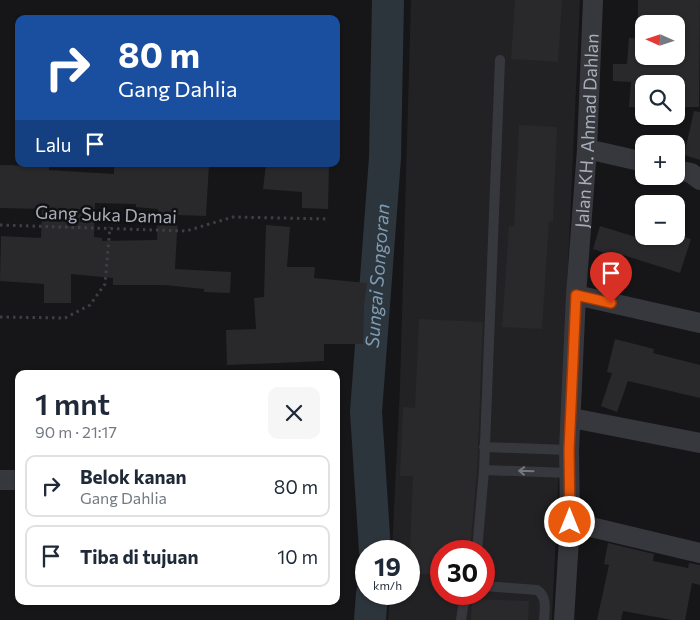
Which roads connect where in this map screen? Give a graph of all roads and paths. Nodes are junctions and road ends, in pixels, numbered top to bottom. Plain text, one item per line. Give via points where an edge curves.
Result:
1 (593, 0) edge
2 (500, 60) dead end
3 (587, 148) junction
4 (635, 160) edge
5 (685, 172) edge
6 (700, 180) edge
7 (330, 219) dead end
8 (0, 225) edge
9 (110, 228) junction
10 (576, 295) junction
11 (0, 316) edge
12 (700, 323) edge
13 (572, 418) junction
14 (700, 443) edge
15 (484, 448) junction
16 (569, 450) junction
17 (484, 470) junction
18 (569, 473) junction
19 (0, 480) edge
20 (15, 480) edge
21 (570, 522) junction
22 (478, 540) edge
23 (700, 553) edge
24 (495, 587) edge
25 (463, 605) edge
26 (461, 620) edge
27 (544, 620) edge
28 (564, 620) edge

1 - 3 street, Jalan KH. Ahmad Dahlan
2 - 15 lane
3 - 4 street
3 - 10 street, Jalan KH. Ahmad Dahlan
5 - 6 street
7 - 9 path, Gang Suka Damai via 233,217 186,231
8 - 9 path, Gang Suka Damai
9 - 11 path via 105,284 90,304 65,318
10 - 12 street
10 - 13 street, Jalan KH. Ahmad Dahlan
13 - 14 street
13 - 16 street, Jalan KH. Ahmad Dahlan
15 - 16 lane
15 - 17 lane
16 - 18 street, Jalan KH. Ahmad Dahlan
18 -> 17 lane
17 - 22 lane
18 - 21 street, Jalan KH. Ahmad Dahlan
19 - 20 street
21 - 23 street
21 - 28 street, Jalan KH. Ahmad Dahlan
24 - 27 lane via 537,590 544,598
25 - 26 lane

